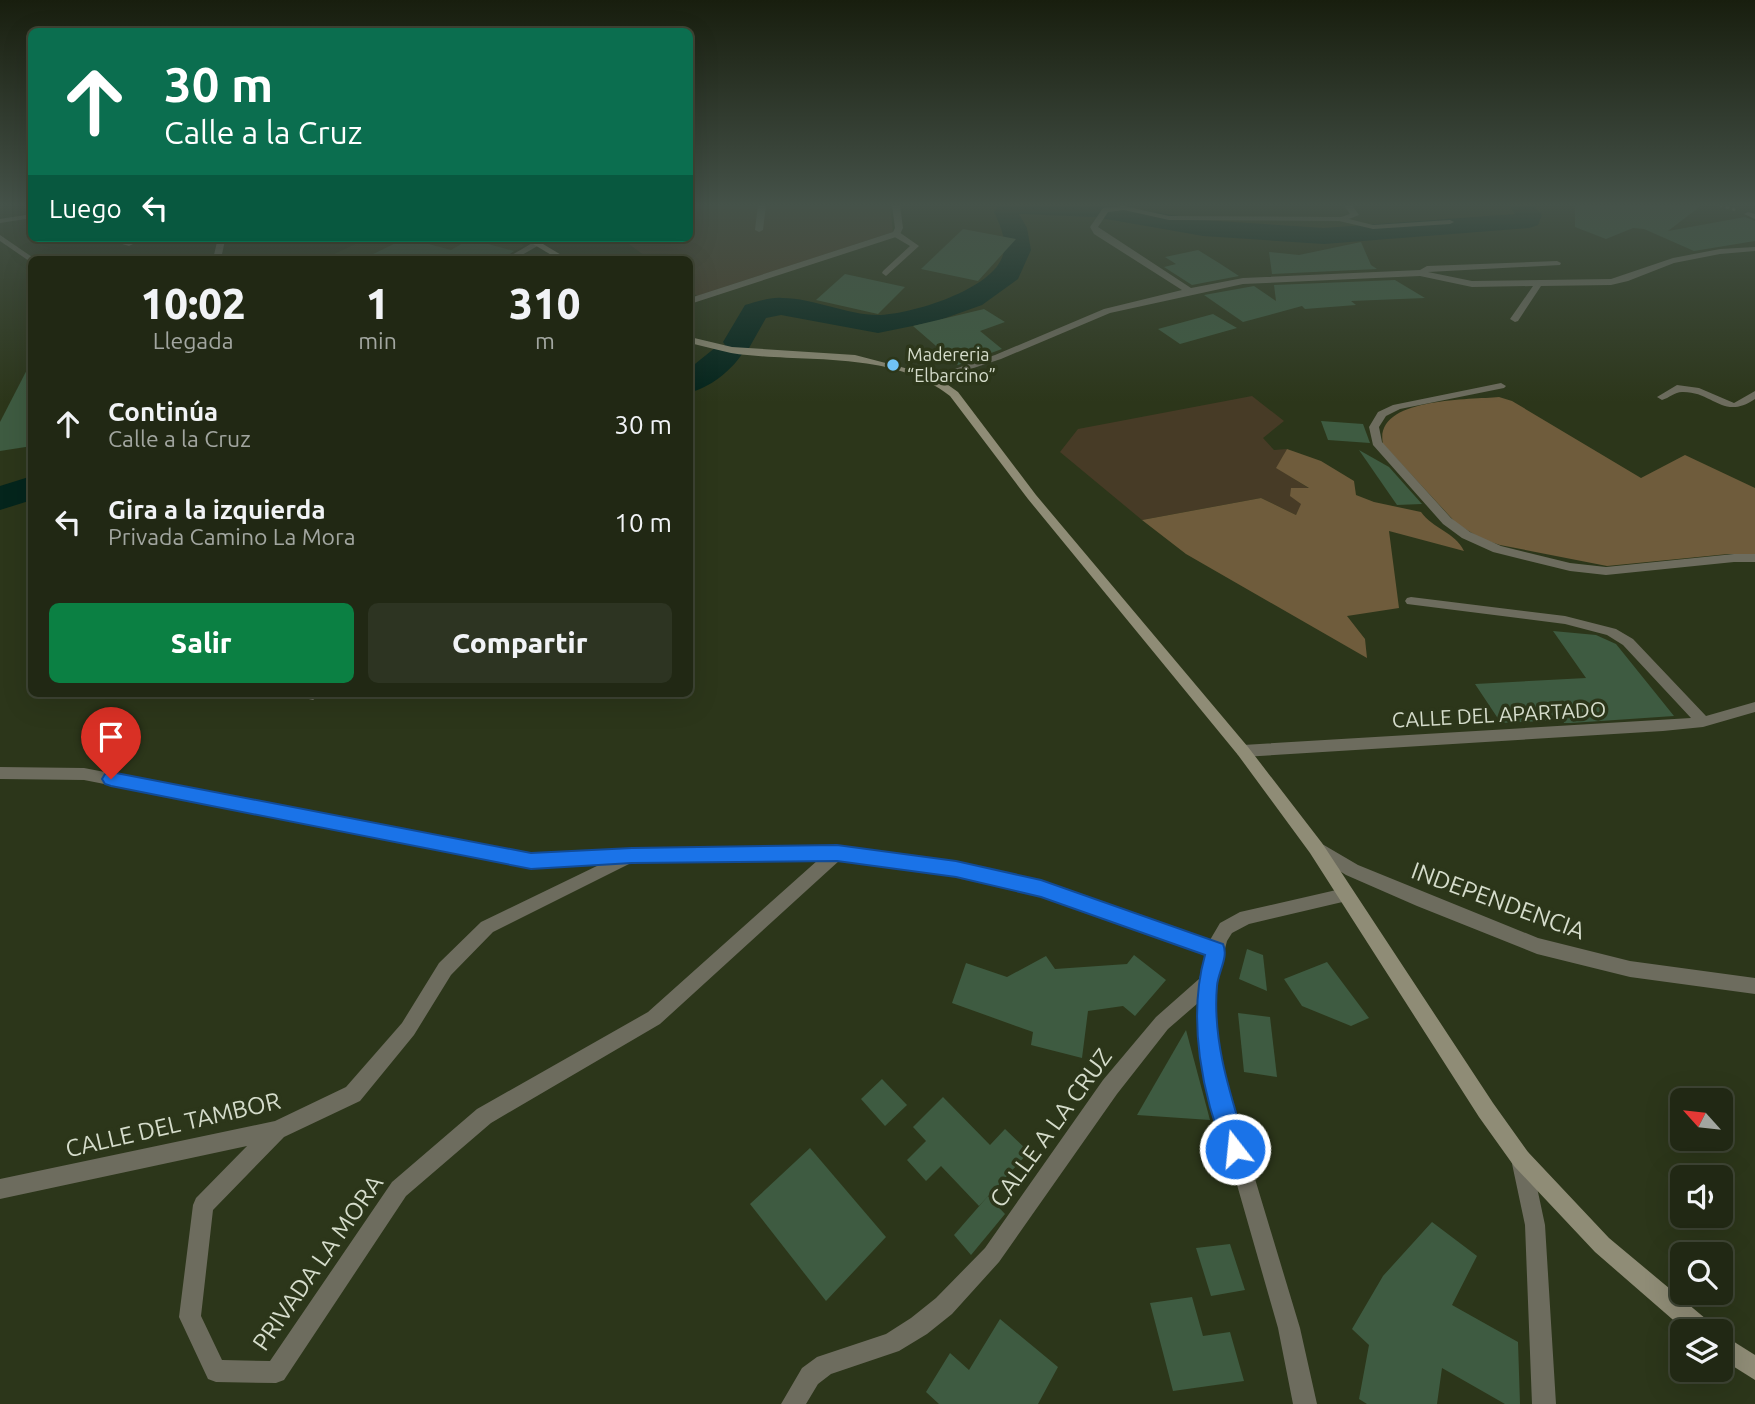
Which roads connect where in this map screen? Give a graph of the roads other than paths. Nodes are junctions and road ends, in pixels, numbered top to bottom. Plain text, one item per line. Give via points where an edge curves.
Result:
1 (784, 271) edge
2 (889, 271) edge
3 (1157, 271) edge
4 (1424, 271) edge
5 (1644, 271) edge
6 (886, 273) dead end
7 (1420, 273) junction
8 (1538, 284) junction
9 (1189, 291) junction
10 (693, 300) edge
11 (1515, 319) dead end
12 (693, 341) edge
13 (931, 379) junction
14 (1502, 386) dead end
15 (1755, 394) edge
16 (1662, 397) dead end
17 (1755, 558) edge
18 (1411, 601) dead end
19 (1755, 707) edge
20 (1703, 722) junction
21 (1243, 751) junction
22 (0, 773) edge
23 (1316, 848) junction
24 (837, 853) junction
25 (632, 855) junction
26 (1345, 895) junction
27 (1216, 950) junction
28 (1207, 985) junction
29 (1755, 986) edge
30 (277, 1130) junction
31 (1521, 1159) junction
32 (0, 1189) edge
33 (1689, 1319) edge
34 (1733, 1353) edge
35 (1755, 1369) edge
36 (793, 1404) edge
37 (1305, 1404) edge
38 (1544, 1404) edge

1 - 10 street
2 - 6 street
3 - 9 street
4 - 7 street
5 - 8 street via 1620,281
7 - 8 street via 1461,283
7 - 9 street via 1243,281
8 - 11 street
9 - 13 street via 1107,311 998,357
12 - 13 main road via 732,350 855,358
13 - 21 main road via 958,398 1031,497
14 - 17 street via 1397,407 1382,414 1374,427 1377,443 1456,528 1497,549 1570,568 1606,570
15 - 16 street via 1733,406 1695,390 1677,388
18 - 20 street via 1564,620 1611,632 1628,642
19 - 20 street, CALLE DEL APARTADO
20 - 21 street, CALLE DEL APARTADO
21 - 23 main road
22 - 25 street via 84,774 531,861
23 - 26 main road
23 - 29 street, INDEPENDENCIA via 1352,870 1537,946 1630,969
24 - 25 street
24 - 27 street via 956,869 1030,886
24 - 30 street, PRIVADA LA MORA via 654,1018 484,1116 399,1189 276,1372 216,1371 190,1317 203,1205
25 - 30 street, CALLE DEL TAMBOR via 487,927 445,969 408,1029 353,1094
26 - 27 street via 1235,921 1219,938
26 - 31 main road
27 - 28 street
28 - 36 street, CALLE A LA CRUZ via 1162,1023 1110,1087 992,1255 943,1306 891,1343 825,1364 810,1376
28 - 37 street via 1212,1066 1289,1328
30 - 32 street, CALLE DEL TAMBOR
31 - 33 main road via 1602,1245
31 - 38 street via 1535,1225
34 - 35 main road

